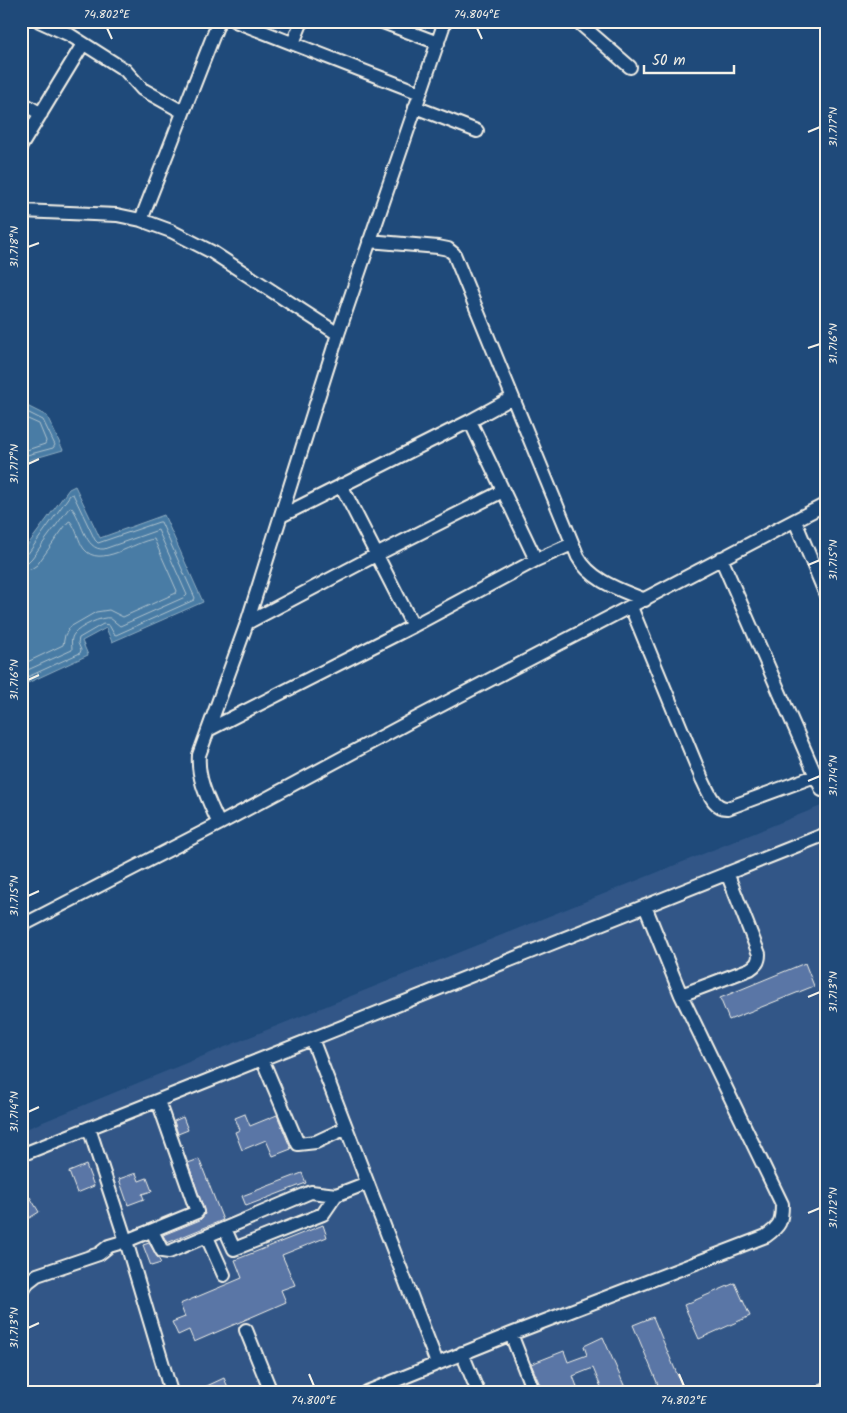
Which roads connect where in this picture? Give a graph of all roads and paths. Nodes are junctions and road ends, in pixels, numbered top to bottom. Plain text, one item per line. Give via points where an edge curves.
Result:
1 (39, 21) edge
2 (219, 21) edge
3 (235, 21) edge
4 (302, 21) edge
5 (380, 21) edge
6 (445, 21) edge
7 (578, 21) edge
8 (65, 26) edge
9 (294, 43) junction
10 (438, 43) junction
11 (83, 44) junction
12 (630, 67) dead end
13 (420, 92) junction
14 (21, 102) edge
15 (415, 107) junction
16 (183, 112) junction
17 (41, 114) junction
18 (477, 131) dead end
19 (21, 146) edge
20 (21, 211) edge
21 (141, 220) junction
22 (369, 241) junction
23 (338, 334) junction
24 (512, 398) junction
25 (470, 421) junction
26 (341, 485) junction
27 (503, 491) junction
28 (826, 504) edge
29 (281, 516) junction
30 (795, 521) junction
31 (572, 544) junction
32 (376, 555) junction
33 (721, 558) junction
34 (536, 560) junction
35 (826, 595) edge
36 (645, 600) junction
37 (631, 607) junction
38 (247, 624) junction
39 (413, 626) junction
40 (208, 730) junction
41 (816, 776) junction
42 (822, 790) dead end
43 (219, 824) junction
44 (826, 834) edge
45 (727, 874) junction
46 (645, 906) junction
47 (21, 926) edge
48 (681, 995) junction
49 (312, 1039) junction
50 (262, 1059) junction
51 (158, 1101) junction
52 (89, 1128) junction
53 (346, 1128) junction
54 (21, 1155) edge
55 (367, 1183) junction
56 (336, 1195) junction
57 (225, 1229) junction
58 (152, 1230) junction
59 (206, 1237) junction
60 (126, 1241) junction
61 (224, 1275) dead end
62 (22, 1291) edge
63 (21, 1298) edge
64 (246, 1330) dead end
65 (511, 1334) junction
66 (462, 1353) junction
67 (437, 1363) junction
68 (826, 1389) edge
69 (171, 1392) edge
70 (271, 1392) edge
71 (367, 1392) edge
72 (478, 1392) edge
73 (523, 1392) edge
74 (823, 1392) edge

1 - 8 street
2 - 16 street
3 - 9 street
4 - 9 street
5 - 10 street
6 - 10 street
7 - 12 street
8 - 11 street
9 - 13 street
10 - 13 street
11 - 16 street via 125,70 142,89
11 - 17 street
13 - 15 street
14 - 17 street
15 - 18 street
15 - 22 street
16 - 21 street
17 - 19 street
20 - 21 street via 99,213
21 - 23 street via 212,252
22 - 23 street
22 - 24 street via 438,247 454,254
23 - 29 street
24 - 25 street
24 - 31 street
25 - 26 street
25 - 27 street
26 - 29 street
26 - 32 street
27 - 32 street
27 - 34 street
28 - 30 street
29 - 38 street
30 - 33 street
30 - 35 street
31 - 34 street
31 - 36 street via 581,564 591,573
32 - 38 street
32 - 39 street
33 - 36 street
33 - 41 street
34 - 39 street
36 - 37 street
37 - 41 street via 702,778 717,805 722,809 728,808
37 - 43 street
38 - 40 street
39 - 40 street
40 - 43 street via 199,755 198,769
41 - 42 street
43 - 47 street
44 - 45 street
45 - 46 street
45 - 48 street via 759,954 758,964
46 - 48 street
46 - 49 street
48 - 65 street via 782,1204 778,1227 766,1236
49 - 50 street
49 - 53 street
50 - 51 street
50 - 53 street via 298,1144 316,1142
51 - 52 street
51 - 58 street via 197,1212
52 - 54 street
52 - 60 street
53 - 55 street
55 - 56 street
55 - 67 street
56 - 57 street via 311,1192
56 - 57 street via 323,1214 234,1250
57 - 59 street
58 - 59 street via 162,1251 169,1252
58 - 60 street
59 - 61 street
60 - 62 street via 37,1275
60 - 69 street
62 - 63 street
64 - 70 street
65 - 66 street
65 - 73 street via 532,1388
66 - 67 street
66 - 72 street
67 - 71 street
68 - 74 street

